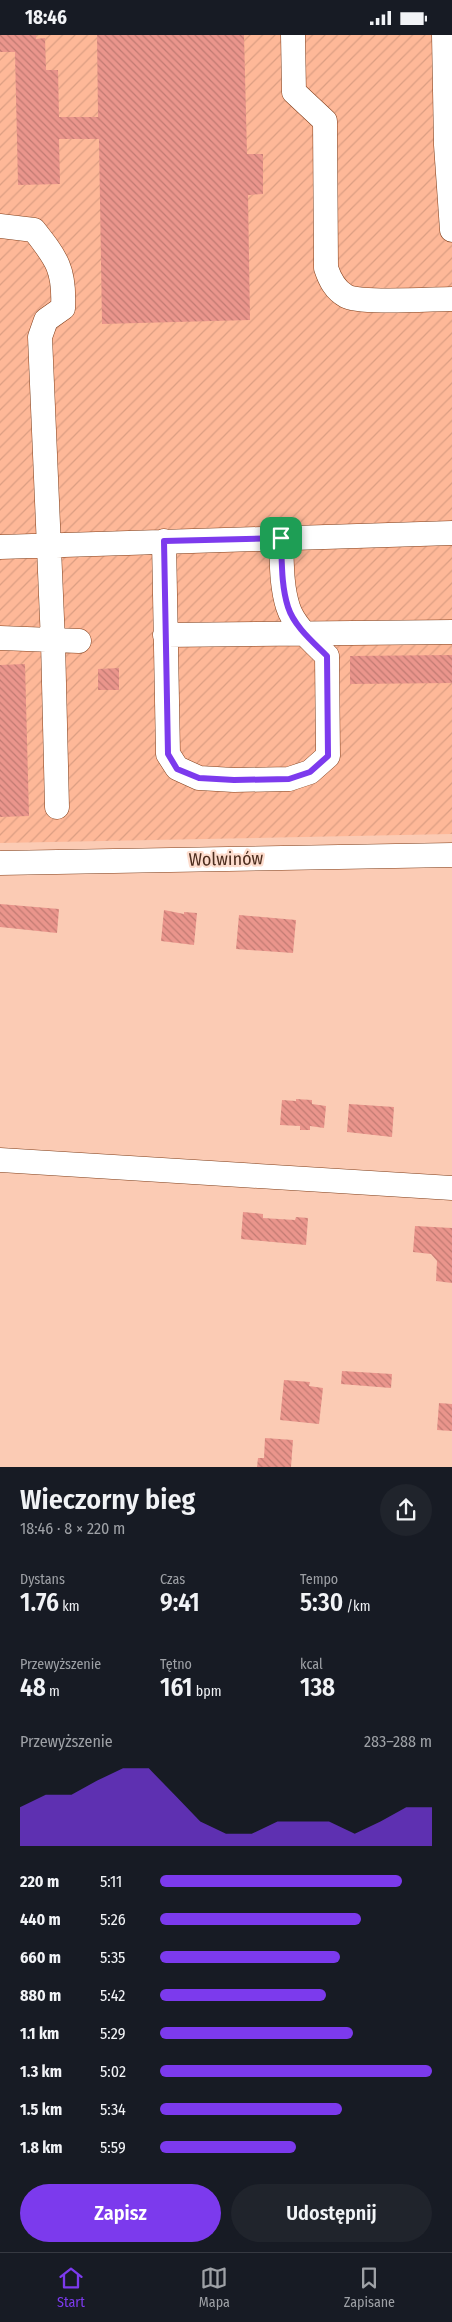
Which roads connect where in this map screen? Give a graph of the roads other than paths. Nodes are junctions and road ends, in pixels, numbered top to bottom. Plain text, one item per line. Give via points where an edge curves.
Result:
1 (293, 35) edge
2 (444, 35) edge
3 (449, 145) edge
4 (0, 226) edge
5 (452, 230) edge
6 (452, 299) edge
7 (452, 533) edge
8 (281, 538) junction
9 (164, 541) junction
10 (50, 545) junction
11 (0, 547) edge
12 (452, 632) edge
13 (304, 633) junction
14 (165, 635) junction
15 (0, 638) edge
16 (79, 641) dead end
17 (53, 642) junction
18 (57, 807) dead end
19 (452, 855) edge
20 (0, 863) edge
21 (0, 1160) edge
22 (452, 1188) edge

1 - 6 street via 294,92 324,121 326,268 332,284 347,297 375,301
2 - 3 street
3 - 5 street
4 - 10 street via 34,230 55,257 64,286 63,308 46,320 40,337
7 - 8 street
8 - 9 street
8 - 13 street via 282,578 288,609
9 - 10 street
9 - 14 street
10 - 11 street
10 - 17 street
12 - 13 street
13 - 14 street
13 - 14 street via 327,656 328,756 310,772 289,779 234,780 199,778 177,769 168,754
15 - 17 street
16 - 17 street
17 - 18 street
19 - 20 street, Wolwinów
21 - 22 street

